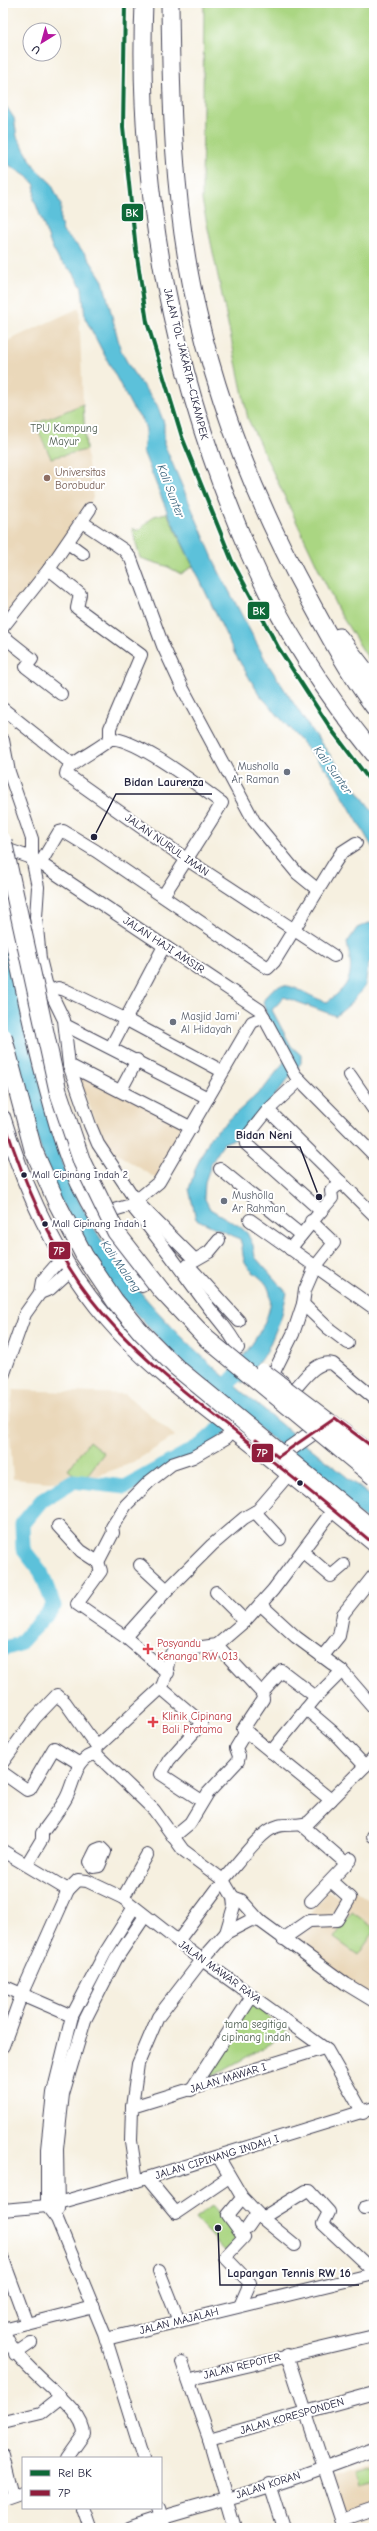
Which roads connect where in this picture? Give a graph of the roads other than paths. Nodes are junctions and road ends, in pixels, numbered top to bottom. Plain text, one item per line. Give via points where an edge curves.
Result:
1 (144, 3) edge
2 (170, 3) edge
3 (90, 509) dead end
4 (82, 522) junction
5 (68, 543) junction
6 (83, 554) dead end
7 (50, 569) junction
8 (317, 614) junction
9 (3, 627) edge
10 (3, 636) edge
11 (374, 682) edge
12 (61, 694) dead end
13 (374, 707) edge
14 (3, 709) edge
15 (110, 739) junction
16 (3, 740) edge
17 (374, 754) edge
18 (72, 764) junction
19 (3, 841) edge
20 (356, 842) dead end
21 (3, 848) edge
22 (186, 860) junction
23 (36, 861) junction
24 (318, 890) junction
25 (162, 896) junction
26 (3, 904) edge
27 (293, 929) junction
28 (164, 946) junction
29 (334, 956) dead end
30 (16, 959) junction
31 (40, 959) junction
32 (50, 991) junction
33 (264, 1017) junction
34 (125, 1019) junction
35 (65, 1026) junction
36 (3, 1036) edge
37 (111, 1047) junction
38 (137, 1060) junction
39 (69, 1065) junction
40 (222, 1071) junction
41 (42, 1072) junction
42 (350, 1075) dead end
43 (297, 1078) junction
44 (121, 1090) junction
45 (208, 1098) junction
46 (268, 1110) junction
47 (374, 1110) edge
48 (3, 1118) edge
49 (192, 1128) junction
50 (374, 1155) edge
51 (220, 1169) dead end
52 (341, 1182) junction
53 (133, 1203) junction
54 (321, 1211) junction
55 (95, 1215) junction
56 (374, 1215) edge
57 (250, 1220) dead end
58 (311, 1221) junction
59 (301, 1235) junction
60 (219, 1240) dead end
61 (290, 1249) junction
62 (64, 1256) junction
63 (188, 1264) junction
64 (314, 1267) junction
65 (72, 1269) junction
66 (142, 1286) dead end
67 (40, 1293) junction
68 (303, 1304) junction
69 (374, 1308) edge
70 (239, 1321) dead end
71 (348, 1343) dead end
72 (235, 1354) junction
73 (3, 1376) edge
74 (294, 1390) junction
75 (374, 1398) edge
76 (331, 1421) junction
77 (230, 1428) junction
78 (374, 1448) edge
79 (279, 1456) junction
80 (374, 1456) edge
81 (289, 1474) junction
82 (374, 1477) edge
83 (330, 1507) junction
84 (254, 1512) junction
85 (58, 1526) dead end
86 (374, 1530) edge
87 (280, 1539) dead end
88 (374, 1544) edge
89 (303, 1552) junction
90 (98, 1562) junction
91 (140, 1565) dead end
92 (344, 1565) dead end
93 (374, 1576) edge
94 (167, 1590) junction
95 (216, 1592) dead end
96 (260, 1604) junction
97 (245, 1621) junction
98 (125, 1637) junction
99 (217, 1645) junction
100 (322, 1657) junction
101 (342, 1671) junction
102 (168, 1672) junction
103 (161, 1688) junction
104 (262, 1692) junction
105 (316, 1697) junction
106 (374, 1708) edge
107 (306, 1709) junction
108 (245, 1729) junction
109 (7, 1746) edge
110 (96, 1751) junction
111 (271, 1752) junction
112 (374, 1757) edge
113 (3, 1762) edge
114 (80, 1764) junction
115 (365, 1766) junction
116 (3, 1773) edge
117 (331, 1800) junction
118 (202, 1801) junction
119 (302, 1825) junction
120 (173, 1837) junction
121 (3, 1851) edge
122 (147, 1854) dead end
123 (27, 1864) junction
124 (93, 1867) dead end
125 (88, 1880) junction
126 (331, 1881) junction
127 (220, 1885) junction
128 (68, 1890) junction
129 (233, 1897) junction
130 (123, 1898) junction
131 (311, 1901) dead end
132 (134, 1908) junction
133 (145, 1916) junction
134 (260, 1921) junction
135 (226, 1933) junction
136 (283, 1940) junction
137 (178, 1941) junction
138 (202, 1960) junction
139 (3, 1986) edge
140 (22, 1993) junction
141 (252, 1996) junction
142 (374, 2001) edge
143 (72, 2016) junction
144 (3, 2046) edge
145 (324, 2048) junction
146 (191, 2090) junction
147 (132, 2107) junction
148 (368, 2110) edge
149 (219, 2158) junction
150 (229, 2177) junction
151 (142, 2180) junction
152 (242, 2198) junction
153 (59, 2203) junction
154 (47, 2206) junction
155 (3, 2210) edge
156 (260, 2216) junction
157 (57, 2219) junction
158 (248, 2227) dead end
159 (295, 2245) dead end
160 (3, 2258) edge
161 (158, 2270) dead end
162 (374, 2273) edge
163 (240, 2306) junction
164 (94, 2307) junction
165 (179, 2320) junction
166 (27, 2324) junction
167 (4, 2330) edge
168 (374, 2336) edge
169 (106, 2339) junction
170 (31, 2343) dead end
171 (15, 2354) junction
172 (287, 2355) junction
173 (182, 2362) dead end
174 (191, 2383) junction
175 (374, 2392) edge
176 (60, 2397) junction
177 (306, 2413) junction
178 (3, 2422) edge
179 (209, 2439) junction
180 (374, 2450) edge
181 (3, 2455) edge
182 (68, 2457) edge
183 (143, 2457) edge
184 (324, 2467) junction
185 (270, 2484) junction
186 (13, 2496) edge
187 (227, 2499) junction
188 (83, 2509) edge
189 (374, 2509) edge
190 (159, 2512) edge
191 (343, 2524) edge
192 (90, 2528) edge
193 (129, 2528) edge
194 (164, 2528) edge
195 (235, 2528) edge
196 (284, 2528) edge

1 - 17 highway, JALAN TOL JAKARTA–CIKAMPEK via 142,44 145,128 159,250 173,322 202,431 249,554 296,643 346,719
2 - 8 highway via 171,105 178,194 192,287 221,396 251,482
3 - 4 street
4 - 5 street
4 - 24 street via 124,550 131,559 163,646 182,687 254,821 298,873
5 - 6 street
5 - 7 street
7 - 9 street
7 - 15 street via 80,594 77,608 141,655 110,728
8 - 11 highway via 337,634
8 - 13 highway via 337,652
10 - 12 street via 32,659 26,667
14 - 18 street
15 - 18 street via 101,748
15 - 22 street via 125,740 222,803
16 - 23 street via 9,772 32,839
18 - 22 street, JALAN NURUL IMAN via 66,774
19 - 72 highway, bridge via 58,1091 82,1162 116,1232 161,1290 207,1339
20 - 24 street via 342,852
21 - 23 street, JALAN HAJI AMSIR
22 - 25 street
22 - 27 street, JALAN NURUL IMAN
23 - 25 street via 59,832 63,832
23 - 28 street, JALAN HAJI AMSIR
23 - 31 street via 36,917
24 - 27 street
25 - 27 street via 268,968
26 - 30 street
27 - 29 street, JALAN NURUL IMAN
28 - 33 street, JALAN HAJI AMSIR via 260,1010
28 - 34 street
30 - 31 street
30 - 41 street
31 - 32 street
32 - 34 street via 61,989
32 - 35 street
33 - 40 street via 252,1022
33 - 43 street, JALAN HAJI AMSIR
34 - 37 street
34 - 40 street
35 - 37 street
35 - 39 street
36 - 86 highway, bridge via 33,1149 84,1255 115,1301 142,1333 176,1366
37 - 38 street
38 - 44 street
38 - 45 street
39 - 41 street
39 - 44 street
39 - 53 street via 98,1144
40 - 45 street
41 - 55 street via 63,1150
42 - 47 street
43 - 46 street
43 - 50 street, JALAN HAJI AMSIR
44 - 49 street
45 - 49 street
46 - 52 street
46 - 54 street via 247,1135 246,1144
48 - 62 main road via 16,1160 35,1205
49 - 53 street via 159,1182
51 - 59 street
52 - 54 street via 331,1191 332,1198
52 - 56 street
53 - 55 street
53 - 63 street
53 - 63 street
54 - 58 street
55 - 66 street
57 - 61 street
58 - 59 street
58 - 64 street via 334,1243
59 - 61 street
60 - 63 street via 209,1252
61 - 64 street
62 - 65 main road
62 - 67 street via 42,1281
63 - 70 street
63 - 72 street via 207,1306 228,1329
64 - 68 street via 305,1290
64 - 69 street
65 - 67 street via 50,1289
65 - 77 main road via 108,1320 133,1346
67 - 73 street via 19,1326
68 - 71 street
68 - 74 street via 293,1334 273,1374
72 - 80 highway, bridge via 268,1375
72 - 82 highway, bridge
74 - 75 street via 319,1364 327,1362 333,1364
74 - 76 street
76 - 78 main road
76 - 79 main road, bridge
77 - 79 main road via 242,1429
77 - 81 main road
77 - 90 street via 226,1438 193,1457 172,1464 132,1497 112,1527 113,1533
79 - 83 main road via 321,1493
81 - 83 main road
81 - 84 street
83 - 88 main road
83 - 89 street
84 - 87 street
84 - 94 street via 230,1529
85 - 90 street via 81,1551
89 - 92 street via 331,1576
89 - 96 street
90 - 98 street via 102,1571 77,1604
91 - 94 street
93 - 100 street via 343,1614 339,1636
94 - 98 street
95 - 97 street
96 - 97 street
96 - 100 street
97 - 99 street
98 - 102 street
99 - 102 street via 175,1650 169,1657
99 - 104 street
100 - 101 street
101 - 105 street
101 - 106 street
102 - 103 street
103 - 110 street
103 - 118 street via 202,1722 169,1760 161,1774
104 - 105 street via 282,1671
104 - 108 street via 263,1699
105 - 107 street
107 - 111 street
107 - 115 street via 333,1732
108 - 111 street
108 - 118 street via 236,1748 238,1761
109 - 110 street via 57,1695 65,1702
109 - 113 street
110 - 114 street
110 - 120 street via 154,1810
111 - 117 street
112 - 115 street
114 - 116 street via 54,1748 29,1790
114 - 123 street via 66,1798 42,1833 42,1839
115 - 117 street
117 - 119 street via 309,1822
118 - 120 street via 195,1817
119 - 126 street via 349,1862
119 - 127 street via 279,1826 268,1830
120 - 127 street via 182,1850
121 - 123 street
122 - 130 street
123 - 128 street
124 - 125 street
125 - 128 street via 78,1880
125 - 130 street, JALAN MAWAR RAYA
126 - 131 street
126 - 136 street via 350,1898 336,1920 309,1921
127 - 129 street
127 - 137 street
128 - 140 street
129 - 134 street via 241,1900
129 - 135 street via 234,1909
130 - 132 street, JALAN MAWAR RAYA
132 - 133 street, JALAN MAWAR RAYA
132 - 143 street via 105,1953
133 - 137 street, JALAN MAWAR RAYA
133 - 153 street via 116,1959 85,2020 63,2094 57,2149
134 - 135 street via 251,1920
134 - 136 street
135 - 138 street
136 - 142 street
137 - 138 street, JALAN MAWAR RAYA
138 - 141 street, JALAN MAWAR RAYA
138 - 147 street via 158,2017 138,2064
139 - 140 street
140 - 143 street
140 - 144 street
141 - 145 street, JALAN MAWAR RAYA
141 - 146 street
143 - 154 street via 52,2093 47,2149
145 - 146 street, JALAN MAWAR I
145 - 148 street, JALAN MAWAR RAYA
146 - 147 street, JALAN MAWAR I
147 - 151 street via 131,2142
148 - 149 street, JALAN CIPINANG INDAH I
149 - 150 street
149 - 151 street, JALAN CIPINANG INDAH I
150 - 151 street via 176,2213
150 - 152 street
151 - 153 street, JALAN CIPINANG INDAH I
152 - 156 street
152 - 163 street via 228,2215 244,2237 225,2257 250,2283
153 - 154 street, JALAN CIPINANG INDAH I
153 - 157 street
154 - 155 street, JALAN CIPINANG INDAH I
154 - 157 street
156 - 158 street
156 - 159 street
156 - 162 street via 306,2191 310,2192 329,2212 323,2224
157 - 164 street
160 - 166 street
161 - 165 street
162 - 163 street, JALAN MAJALAH
163 - 165 street, JALAN MAJALAH
164 - 166 street
164 - 169 street
165 - 169 street, JALAN MAJALAH
166 - 167 street
167 - 171 street
168 - 172 street, JALAN REPOTER
169 - 183 street
170 - 171 street
171 - 176 street
172 - 174 street, JALAN REPOTER via 195,2378
172 - 177 street
173 - 174 street
174 - 179 street, JALAN REPOTER via 191,2392
175 - 177 street, JALAN KORESPONDEN
176 - 178 street via 41,2413
176 - 182 street via 81,2422 84,2431
177 - 179 street, JALAN KORESPONDEN
177 - 184 street
179 - 187 street, JALAN REPOTER
180 - 184 street, JALAN KORAN
181 - 186 street
184 - 185 street, JALAN KORAN
184 - 191 street
185 - 187 street, JALAN KORAN
185 - 196 street
187 - 190 street, JALAN KORAN
187 - 195 street, JALAN REPOTER
188 - 192 street
189 - 191 street
190 - 193 street, JALAN KORAN
190 - 194 street

